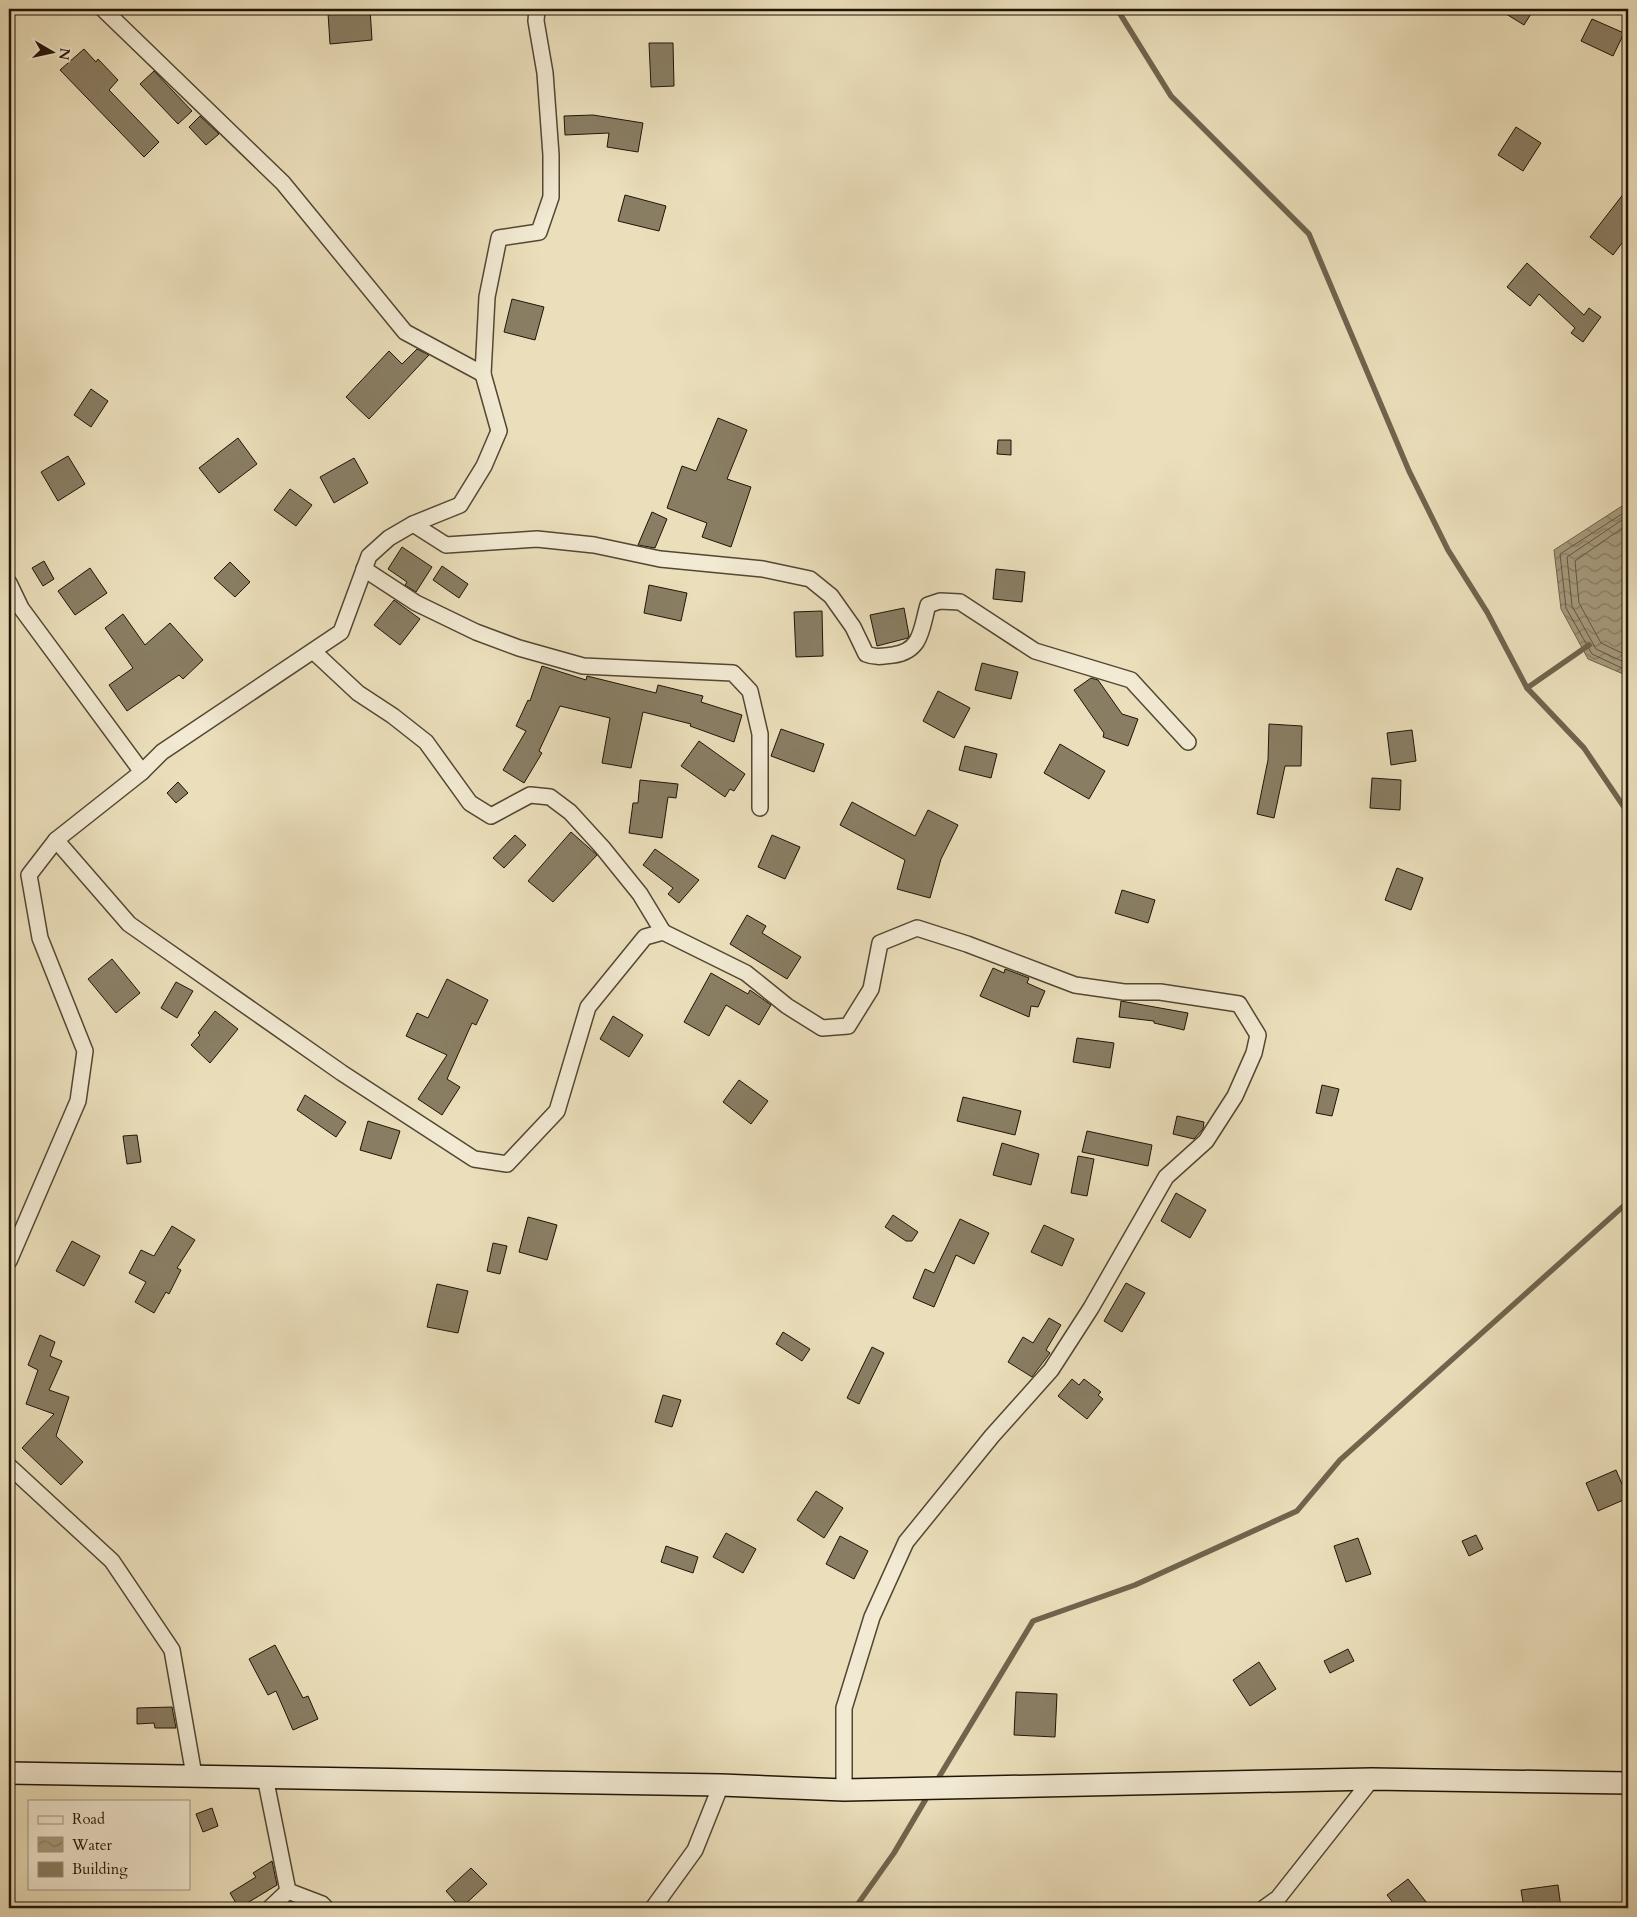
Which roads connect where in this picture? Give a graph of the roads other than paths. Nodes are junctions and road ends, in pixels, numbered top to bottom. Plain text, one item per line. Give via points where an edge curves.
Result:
1 (103, 9) edge
2 (536, 9) edge
3 (483, 374) junction
4 (413, 524) junction
5 (364, 570) junction
6 (9, 583) edge
7 (313, 651) junction
8 (1188, 742) dead end
9 (142, 772) junction
10 (760, 808) dead end
11 (56, 840) junction
12 (663, 932) junction
13 (9, 1261) edge
14 (9, 1466) edge
15 (9, 1773) edge
16 (194, 1774) junction
17 (265, 1777) junction
18 (1372, 1779) junction
19 (1628, 1783) edge
20 (721, 1785) junction
21 (844, 1790) junction
22 (288, 1891) junction
23 (270, 1908) edge
24 (326, 1908) edge
25 (653, 1908) edge
26 (1264, 1908) edge

1 - 3 street via 283,183 404,332
2 - 3 street via 545,73 551,197 539,232 500,238 487,297
3 - 4 street via 499,431 484,466 460,504
4 - 5 street via 388,538 369,556
4 - 8 street via 446,546 536,539 594,545 660,559 763,569 810,579 831,596 853,627 866,654 876,657 906,653 916,645 928,605 940,601 960,602 1035,651 1130,680
5 - 7 street via 341,632
5 - 10 street via 416,603 476,632 519,648 574,663 625,669 670,668 734,673 750,691 760,734
6 - 9 street via 21,608
7 - 9 street via 162,752
7 - 12 street via 358,693 426,742 470,803 492,816 530,795 550,797 570,812 640,894
9 - 11 street
11 - 12 street via 129,924 342,1073 474,1159 506,1164 557,1111 588,1007 645,937
11 - 13 street via 29,875 40,938 85,1051 78,1101
12 - 21 street via 746,973 787,1006 822,1028 848,1026 871,988 880,942 917,928 1075,985 1124,992 1160,992 1239,1004 1258,1035 1235,1096 1206,1141 1166,1177 1091,1308 1051,1370 992,1436 906,1542 872,1617 844,1708
14 - 16 street via 112,1561 172,1650
15 - 16 main road
16 - 17 main road
17 - 20 main road
17 - 22 street
18 - 19 main road
18 - 21 main road
18 - 26 street via 1278,1898
20 - 21 main road
20 - 25 street via 695,1850
22 - 23 street
22 - 24 street

